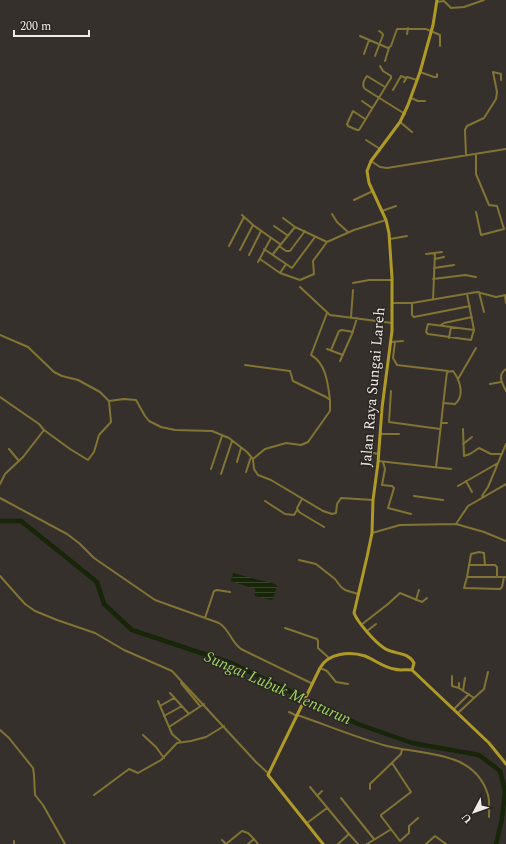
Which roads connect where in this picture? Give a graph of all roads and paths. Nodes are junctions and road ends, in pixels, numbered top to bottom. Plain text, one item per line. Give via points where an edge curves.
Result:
1 (484, 0) edge
2 (437, 1) edge
3 (408, 28) junction
4 (379, 31) dead end
5 (432, 31) junction
6 (407, 34) dead end
7 (360, 36) dead end
8 (369, 40) junction
9 (380, 44) junction
10 (440, 46) dead end
11 (390, 48) junction
12 (364, 54) dead end
13 (375, 56) dead end
14 (385, 60) dead end
15 (380, 66) dead end
16 (420, 72) junction
17 (437, 74) dead end
18 (406, 78) junction
19 (418, 80) junction
20 (501, 80) dead end
21 (404, 82) dead end
22 (385, 87) junction
23 (393, 90) dead end
24 (378, 98) junction
25 (411, 98) junction
26 (425, 101) dead end
27 (362, 102) dead end
28 (372, 108) junction
29 (404, 114) junction
30 (365, 119) junction
31 (400, 122) junction
32 (412, 132) dead end
33 (366, 140) dead end
34 (380, 149) junction
35 (506, 149) edge
36 (476, 154) junction
37 (466, 155) junction
38 (371, 161) junction
39 (373, 191) junction
40 (354, 200) dead end
41 (396, 206) dead end
42 (382, 211) junction
43 (476, 212) dead end
44 (332, 214) dead end
45 (282, 218) dead end
46 (386, 220) junction
47 (252, 225) junction
48 (274, 226) dead end
49 (295, 226) junction
50 (261, 231) junction
51 (305, 231) junction
52 (348, 232) junction
53 (287, 235) junction
54 (407, 236) dead end
55 (315, 237) junction
56 (271, 238) junction
57 (390, 239) junction
58 (327, 242) junction
59 (280, 245) junction
60 (229, 246) dead end
61 (264, 249) junction
62 (240, 250) dead end
63 (442, 252) dead end
64 (435, 253) junction
65 (273, 254) junction
66 (426, 254) dead end
67 (249, 255) dead end
68 (444, 257) dead end
69 (435, 259) junction
70 (286, 264) junction
71 (454, 265) dead end
72 (434, 268) junction
73 (280, 273) junction
74 (476, 277) dead end
75 (433, 279) junction
76 (392, 280) junction
77 (353, 283) dead end
78 (300, 287) dead end
79 (353, 290) dead end
80 (479, 292) junction
81 (467, 294) junction
82 (505, 296) edge
83 (432, 300) junction
84 (392, 302) junction
85 (506, 302) edge
86 (412, 303) junction
87 (470, 306) junction
88 (484, 312) dead end
89 (327, 313) junction
90 (351, 317) junction
91 (472, 317) junction
92 (356, 318) junction
93 (392, 323) junction
94 (442, 325) junction
95 (451, 327) junction
96 (474, 330) junction
97 (353, 332) junction
98 (0, 335) edge
99 (449, 338) junction
100 (393, 342) junction
101 (403, 342) dead end
102 (476, 348) dead end
103 (327, 349) dead end
104 (331, 350) junction
105 (343, 355) junction
106 (340, 361) dead end
107 (245, 365) dead end
108 (506, 369) edge
109 (448, 371) junction
110 (458, 379) junction
111 (501, 382) junction
112 (490, 384) dead end
113 (391, 390) dead end
114 (506, 390) edge
115 (0, 397) edge
116 (330, 400) junction
117 (109, 401) junction
118 (443, 403) junction
119 (441, 423) junction
120 (448, 423) dead end
121 (440, 429) junction
122 (463, 429) dead end
123 (44, 430) junction
124 (380, 434) junction
125 (399, 434) dead end
126 (222, 436) junction
127 (472, 437) dead end
128 (232, 441) junction
129 (463, 444) junction
130 (506, 444) edge
131 (9, 448) dead end
132 (242, 448) junction
133 (362, 450) dead end
134 (378, 454) junction
135 (502, 454) junction
136 (252, 458) junction
137 (19, 461) junction
138 (378, 461) junction
139 (237, 462) dead end
140 (382, 462) junction
141 (499, 462) junction
142 (436, 468) junction
143 (211, 469) dead end
144 (451, 469) dead end
145 (246, 472) dead end
146 (221, 474) dead end
147 (466, 481) junction
148 (0, 484) edge
149 (506, 484) edge
150 (458, 486) dead end
151 (472, 492) dead end
152 (414, 496) dead end
153 (482, 497) junction
154 (0, 498) edge
155 (302, 499) junction
156 (373, 500) junction
157 (443, 500) dead end
158 (265, 502) dead end
159 (297, 509) junction
160 (411, 514) dead end
161 (456, 524) junction
162 (324, 527) dead end
163 (372, 533) junction
164 (506, 541) edge
165 (299, 560) dead end
166 (470, 565) junction
167 (485, 565) junction
168 (0, 576) edge
169 (467, 577) junction
170 (497, 577) junction
171 (505, 577) edge
172 (419, 590) dead end
173 (230, 592) dead end
174 (359, 595) junction
175 (427, 598) dead end
176 (416, 600) junction
177 (205, 618) junction
178 (361, 624) junction
179 (376, 624) dead end
180 (286, 628) dead end
181 (367, 632) junction
182 (329, 658) junction
183 (320, 668) junction
184 (412, 670) junction
185 (488, 672) dead end
186 (452, 676) dead end
187 (466, 678) dead end
188 (181, 683) dead end
189 (459, 683) dead end
190 (348, 684) dead end
191 (312, 685) junction
192 (459, 688) junction
193 (464, 691) junction
194 (170, 694) dead end
195 (469, 694) junction
196 (174, 698) junction
197 (474, 698) junction
198 (158, 701) dead end
199 (204, 704) junction
200 (160, 706) junction
201 (182, 706) junction
202 (200, 706) junction
203 (454, 708) junction
204 (289, 712) dead end
205 (458, 713) junction
206 (189, 714) junction
207 (297, 715) junction
208 (164, 716) junction
209 (224, 726) junction
210 (169, 727) junction
211 (0, 730) edge
212 (143, 735) dead end
213 (180, 741) junction
214 (402, 749) junction
215 (164, 758) junction
216 (392, 763) junction
217 (506, 764) edge
218 (268, 774) junction
219 (310, 787) dead end
220 (370, 790) dead end
221 (322, 791) dead end
222 (94, 795) dead end
223 (318, 795) junction
224 (341, 798) dead end
225 (327, 808) junction
226 (489, 817) dead end
227 (418, 818) dead end
228 (307, 823) junction
229 (390, 830) junction
230 (349, 834) junction
231 (254, 839) junction
232 (374, 839) junction
233 (222, 840) dead end
234 (400, 843) edge
235 (65, 844) edge
236 (226, 844) edge
237 (248, 844) edge
238 (258, 844) edge
239 (319, 844) edge
240 (322, 844) edge
241 (338, 844) edge
242 (358, 844) edge
243 (367, 844) edge
244 (426, 844) edge
245 (446, 844) edge

1 - 2 street via 461,8 451,8 444,2
2 - 5 street
3 - 5 street
3 - 6 street
3 - 11 street via 396,29
4 - 9 street via 383,34
5 - 10 street via 440,36
5 - 16 street
7 - 8 street
8 - 9 street
8 - 12 street
9 - 11 street
9 - 13 street
11 - 14 street
15 - 22 street via 391,76
16 - 17 street via 434,77 437,77
16 - 19 street
18 - 19 street
18 - 21 street
18 - 23 street via 401,76
19 - 25 street
20 - 37 street via 501,74 493,72 496,99 484,118 466,128
22 - 24 street
22 - 24 street via 369,76 366,77 363,88
24 - 28 street
24 - 29 street
25 - 26 street via 418,102
25 - 29 street
27 - 28 street
28 - 30 street
29 - 31 street
30 - 30 street via 358,130 347,124 353,111
31 - 32 street
31 - 34 street
33 - 34 street
34 - 38 street
35 - 36 street
36 - 37 street
36 - 43 street via 476,174 489,205 497,206 505,228 482,234
37 - 38 street via 387,168
38 - 39 street, Jalan Raya Sungai Lareh via 367,175
39 - 40 street
39 - 42 street, Jalan Raya Sungai Lareh
41 - 42 street
42 - 46 street, Jalan Raya Sungai Lareh
44 - 52 street via 336,222
45 - 49 street
46 - 52 street
46 - 57 street, Jalan Raya Sungai Lareh
47 - 50 street
47 - 60 street via 243,216
47 - 62 street
48 - 53 street
49 - 51 street
49 - 53 street
50 - 56 street
50 - 67 street
51 - 55 street
51 - 59 street via 290,251 286,251
52 - 58 street
53 - 59 street
54 - 57 street
55 - 58 street
55 - 70 street via 293,267
56 - 59 street
56 - 61 street
57 - 76 street, Jalan Raya Sungai Lareh
58 - 73 street via 313,261 313,275 300,280
59 - 65 street
61 - 65 street
61 - 73 street via 259,261
63 - 64 street
64 - 66 street
64 - 69 street
65 - 70 street
68 - 69 street
69 - 72 street
70 - 73 street
71 - 72 street
72 - 75 street
74 - 75 street via 465,275
75 - 83 street
76 - 77 street
76 - 84 street, Jalan Raya Sungai Lareh
78 - 89 street
79 - 90 street
80 - 81 street
80 - 82 street via 496,297
80 - 88 street
81 - 83 street
81 - 87 street
82 - 85 street
83 - 86 street
84 - 86 street
84 - 93 street, Jalan Raya Sungai Lareh
86 - 87 street via 414,317
87 - 91 street
89 - 90 street
89 - 116 street via 311,355 318,360 328,380
90 - 92 street
91 - 94 street
91 - 96 street
92 - 93 street
92 - 97 street
93 - 100 street, Jalan Raya Sungai Lareh
94 - 95 street
94 - 99 street via 428,324 426,333
95 - 96 street
95 - 99 street
96 - 99 street via 471,341
97 - 104 street via 339,331
97 - 105 street
98 - 117 street via 28,347 54,372 78,380 100,392
100 - 101 street
100 - 109 street via 393,358 397,365
100 - 124 street, Jalan Raya Sungai Lareh
102 - 110 street
103 - 104 street
104 - 105 street
105 - 106 street
107 - 116 street via 288,370 293,381
108 - 111 street via 502,373
109 - 110 street via 453,371
109 - 118 street
110 - 118 street via 461,389 457,402
111 - 112 street
111 - 114 street
113 - 121 street via 389,422
115 - 123 street
116 - 136 street via 330,411 308,442 286,443 265,449
117 - 123 street via 110,422 99,434 94,452 88,460
117 - 126 street via 136,400 149,421 161,427 212,431
118 - 119 street
119 - 120 street
119 - 121 street
121 - 142 street
122 - 129 street
123 - 137 street
124 - 125 street
124 - 134 street, Jalan Raya Sungai Lareh
126 - 128 street
126 - 143 street
127 - 129 street
128 - 132 street
128 - 146 street
129 - 135 street via 465,457 479,448 491,454
130 - 135 street
131 - 137 street
132 - 136 street
132 - 139 street
133 - 134 street
134 - 138 street, Jalan Raya Sungai Lareh
135 - 141 street
136 - 145 street
136 - 155 street via 258,475
137 - 148 street via 5,474
138 - 140 street
138 - 156 street, Jalan Raya Sungai Lareh
140 - 142 street
140 - 160 street via 385,469 382,485 394,488 388,508
141 - 147 street
141 - 153 street
142 - 144 street
147 - 150 street
147 - 151 street
149 - 153 street
152 - 157 street
153 - 161 street via 465,509
154 - 177 street via 67,534 94,558 155,600
155 - 156 street via 334,514 341,498
155 - 159 street
156 - 163 street, Jalan Raya Sungai Lareh
158 - 159 street via 287,515 294,515
159 - 162 street
161 - 163 street via 400,525
161 - 164 street
163 - 174 street, Jalan Raya Sungai Lareh
165 - 174 street via 316,564 345,590
166 - 167 street
166 - 167 street via 471,554 479,552 485,554
166 - 169 street
167 - 170 street via 496,566
168 - 199 street via 30,608 94,633 124,650 168,669
169 - 170 street
169 - 171 street via 465,589 498,589 501,588
170 - 171 street
172 - 176 street
173 - 177 street via 214,591
174 - 178 street, Jalan Raya Sungai Lareh via 354,613
175 - 176 street via 422,602
176 - 178 street via 400,593
177 - 191 street via 227,629 235,644 241,649
178 - 181 street
179 - 181 street
180 - 182 street via 316,639 318,648
181 - 184 street via 384,648 410,656 414,663
182 - 183 street
182 - 184 street via 337,655 359,655 394,670
183 - 190 street via 328,671 336,682
183 - 191 street
184 - 203 street
185 - 197 street via 484,689
186 - 192 street via 451,686
187 - 193 street
188 - 202 street
189 - 192 street
191 - 207 street
192 - 193 street
193 - 195 street
194 - 196 street
195 - 197 street
195 - 203 street
196 - 200 street
196 - 201 street
197 - 205 street
198 - 200 street
199 - 202 street
199 - 209 street
200 - 208 street
201 - 206 street
201 - 208 street
202 - 206 street
203 - 205 street
204 - 207 street
205 - 217 street via 495,749
206 - 210 street
207 - 214 street
207 - 218 street
208 - 210 street
209 - 213 street via 206,737
209 - 218 street
210 - 213 street
211 - 235 street via 10,738 32,768 35,795
212 - 215 street
213 - 215 street
214 - 216 street via 401,754
214 - 226 street via 444,755 472,770 484,785 488,797
215 - 222 street via 138,773 129,769
216 - 220 street via 370,784
216 - 229 street via 411,792 381,815
218 - 228 street
219 - 223 street
221 - 223 street
223 - 225 street
224 - 232 street
225 - 228 street
225 - 230 street
227 - 234 street via 409,826 409,834
228 - 240 street
229 - 232 street
229 - 234 street
230 - 241 street
230 - 242 street
231 - 236 street via 248,832 242,831
231 - 237 street
231 - 238 street
232 - 243 street
233 - 236 street
239 - 240 street
244 - 245 street via 435,836

